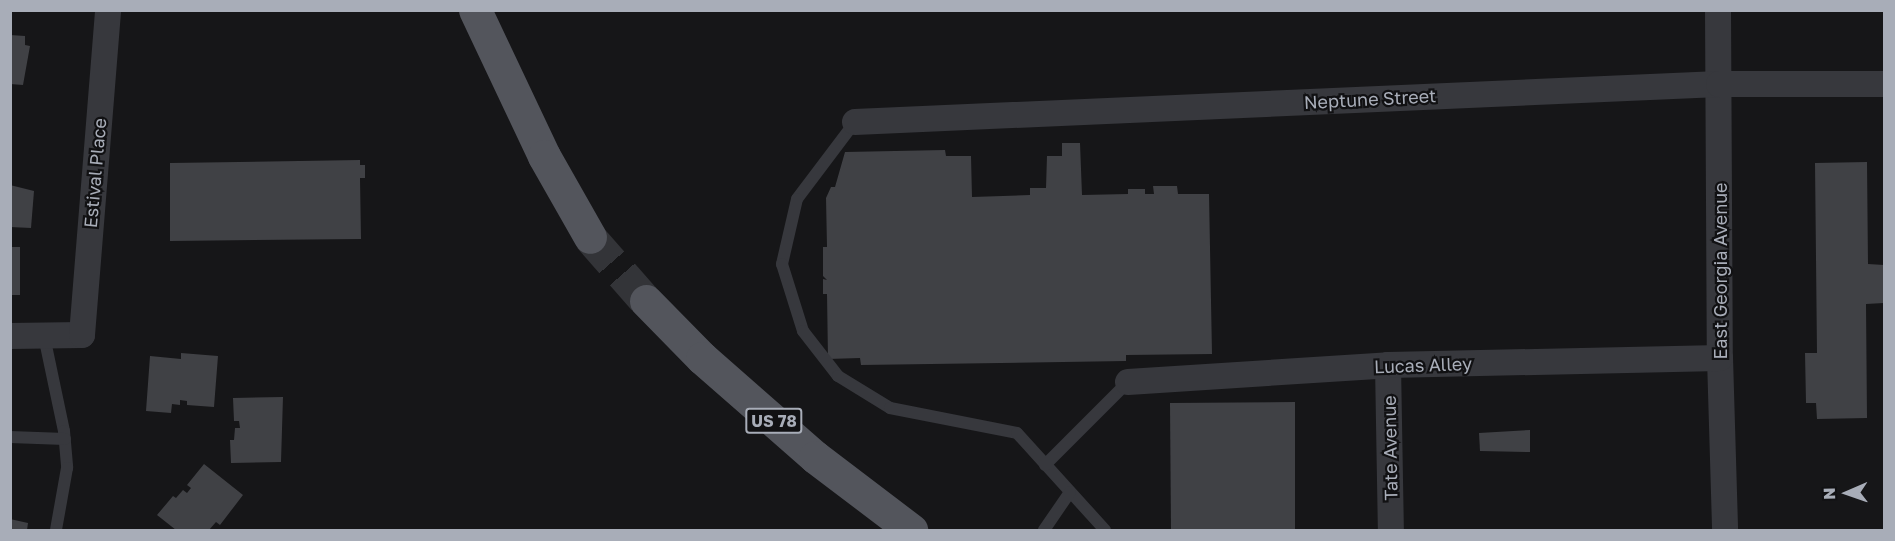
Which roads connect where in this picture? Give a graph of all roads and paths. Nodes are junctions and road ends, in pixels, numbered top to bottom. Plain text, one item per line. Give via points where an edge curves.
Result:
1 (108, 10) edge
2 (475, 10) edge
3 (1718, 10) edge
4 (1719, 84) junction
5 (1884, 84) edge
6 (855, 122) joint
7 (590, 237) tunnel mouth
8 (646, 301) tunnel mouth
9 (10, 336) edge
10 (44, 336) junction
11 (1720, 358) junction
12 (1388, 365) junction
13 (1128, 382) joint
14 (10, 437) edge
15 (65, 439) junction
16 (1045, 465) junction
17 (1070, 492) junction
18 (56, 531) edge
19 (911, 531) edge
20 (1044, 531) edge
21 (1105, 531) edge
22 (1391, 531) edge
23 (1725, 531) edge

1 - 10 street, Estival Place via 82,335
2 - 7 main road via 544,156
3 - 4 street, East Georgia Avenue
4 - 5 street, Neptune Street
4 - 6 street, Neptune Street
4 - 11 street, East Georgia Avenue
6 - 16 lane via 797,199 782,264 803,331 838,376 890,408 1017,433
8 - 19 main road, US 78 via 702,358 814,457
9 - 10 street
10 - 15 lane
11 - 12 street, Lucas Alley
11 - 23 street, East Georgia Avenue
12 - 13 street, Lucas Alley
12 - 22 street, Tate Avenue
13 - 16 lane
14 - 15 lane
15 - 18 lane via 67,468
16 - 17 lane
17 - 20 lane
17 - 21 lane

